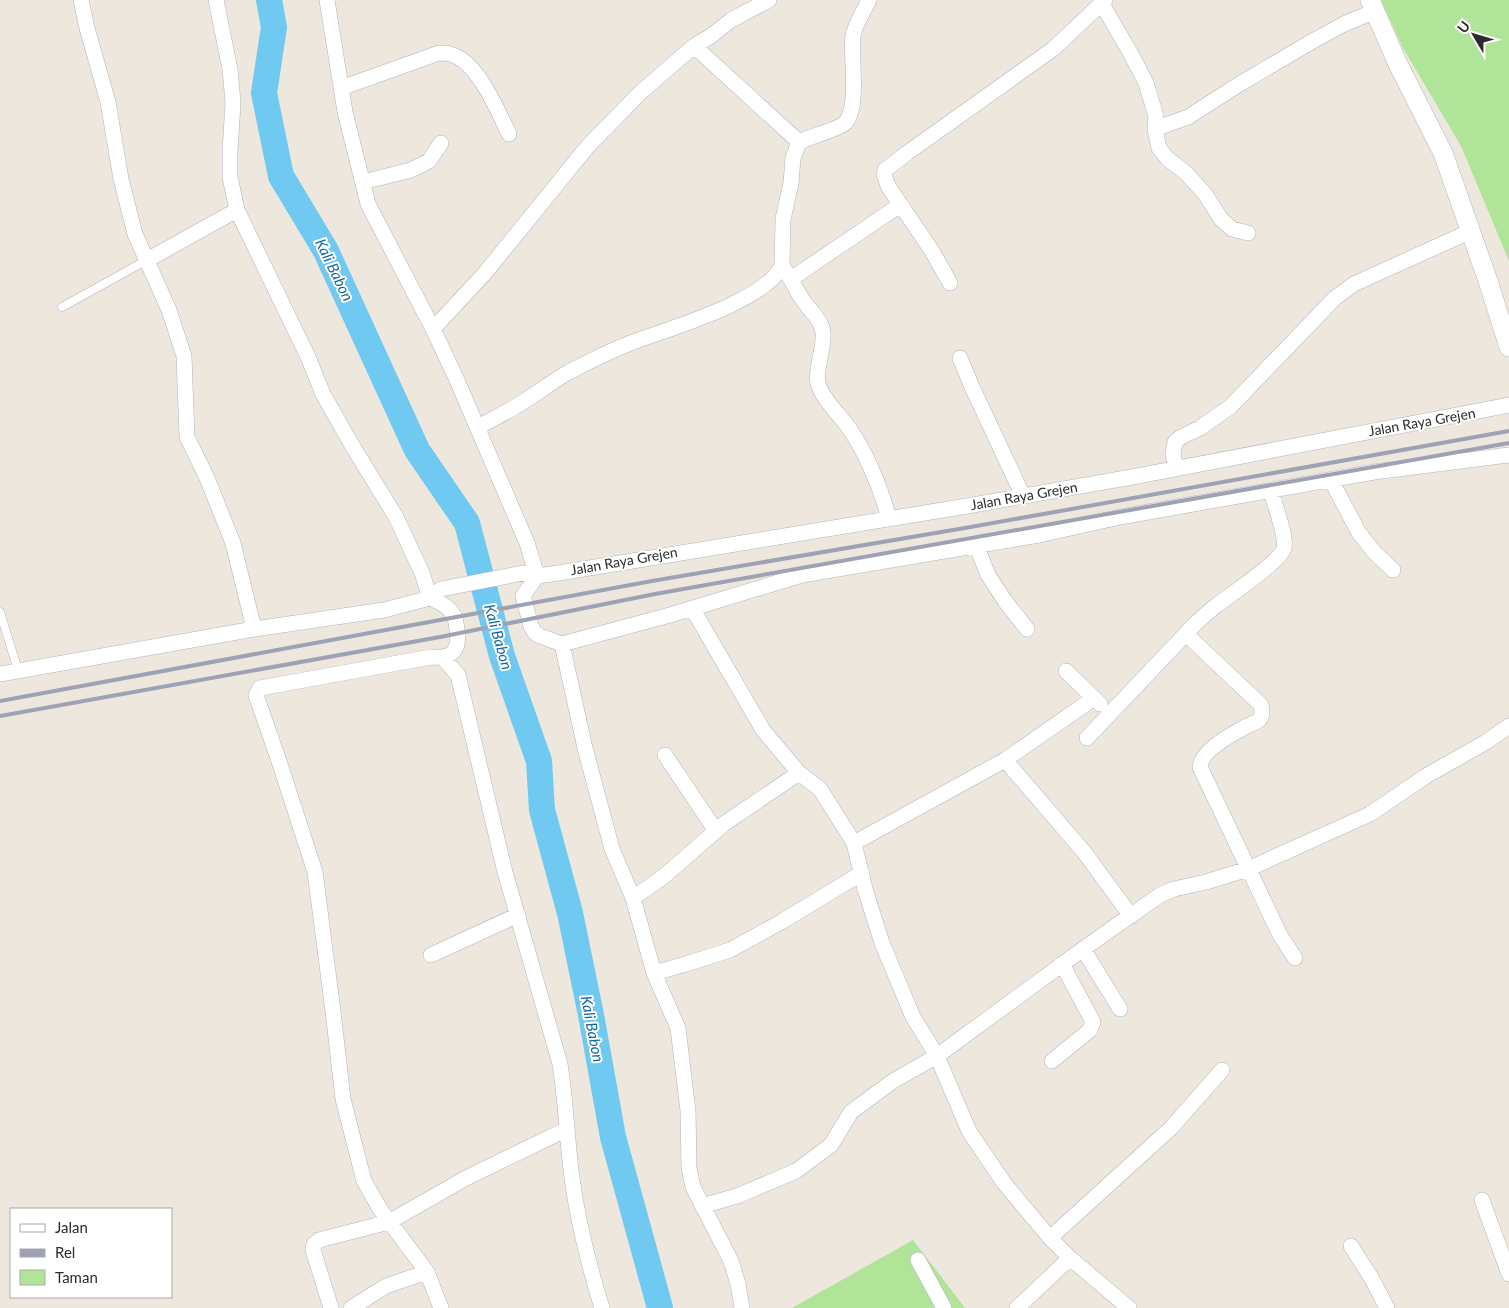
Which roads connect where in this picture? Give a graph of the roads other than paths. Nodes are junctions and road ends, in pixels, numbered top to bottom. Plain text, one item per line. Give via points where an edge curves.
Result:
1 (81, 0) edge
2 (216, 0) edge
3 (327, 0) edge
4 (769, 0) edge
5 (869, 0) edge
6 (1103, 2) edge
7 (1372, 5) edge
8 (694, 46) junction
9 (341, 88) junction
10 (1155, 129) junction
11 (509, 134) dead end
12 (799, 142) junction
13 (441, 143) dead end
14 (363, 182) junction
15 (900, 205) junction
16 (237, 210) junction
17 (1472, 231) junction
18 (1248, 233) dead end
19 (147, 260) junction
20 (782, 266) junction
21 (791, 279) junction
22 (950, 283) dead end
23 (62, 307) dead end
24 (433, 329) junction
25 (1509, 347) edge
26 (960, 358) dead end
27 (1509, 405) edge
28 (478, 427) junction
29 (1509, 455) edge
30 (1176, 469) junction
31 (1331, 480) junction
32 (1271, 491) junction
33 (1024, 496) junction
34 (889, 518) junction
35 (976, 545) junction
36 (1393, 570) dead end
37 (530, 574) junction
38 (436, 594) junction
39 (692, 608) junction
40 (0, 612) edge
41 (254, 629) junction
42 (1026, 629) dead end
43 (1186, 634) junction
44 (562, 644) junction
45 (443, 658) junction
46 (18, 670) junction
47 (1066, 670) dead end
48 (0, 674) edge
49 (1094, 698) junction
50 (1111, 713) junction
51 (1509, 726) edge
52 (1087, 738) dead end
53 (665, 755) dead end
54 (1005, 760) junction
55 (799, 773) junction
56 (716, 832) junction
57 (854, 843) junction
58 (1248, 869) junction
59 (862, 873) junction
60 (632, 898) junction
61 (518, 915) junction
62 (1131, 916) junction
63 (1083, 949) junction
64 (431, 954) dead end
65 (1295, 958) dead end
66 (1062, 964) junction
67 (654, 972) junction
68 (1120, 1008) dead end
69 (937, 1056) junction
70 (1052, 1061) dead end
71 (1222, 1070) dead end
72 (567, 1129) junction
73 (1482, 1200) dead end
74 (702, 1206) junction
75 (390, 1222) junction
76 (1050, 1238) junction
77 (1351, 1246) dead end
78 (1070, 1258) junction
79 (918, 1260) dead end
80 (427, 1272) junction
81 (1509, 1274) edge
82 (1385, 1307) edge
83 (331, 1308) edge
84 (351, 1308) edge
85 (441, 1308) edge
86 (602, 1308) edge
87 (742, 1308) edge
88 (944, 1308) edge
89 (1017, 1308) edge
90 (1129, 1308) edge

1 - 19 street via 108,102 121,179 135,234
2 - 16 street via 230,69 233,103 230,177
3 - 9 street
4 - 8 street via 731,20
5 - 12 street via 853,35 854,80 849,118 842,126
6 - 10 street via 1146,83 1156,116
6 - 15 street via 1053,49 886,169 885,180
7 - 10 street via 1188,117
7 - 17 street via 1443,153
8 - 12 street
8 - 24 street via 641,92 588,146 485,273
9 - 11 street via 439,53 450,53 473,70 489,93
9 - 14 street
10 - 18 street via 1159,148 1205,194 1221,219 1232,229
12 - 20 street via 793,158 783,219
13 - 14 street via 429,161 411,170
14 - 24 street via 368,204
15 - 21 street
15 - 22 street
16 - 19 street
16 - 38 street via 323,394 396,517 422,573
17 - 25 street
17 - 30 street via 1354,284 1335,298 1230,407 1175,442
19 - 23 lane
19 - 41 street via 169,310 184,356 187,437 233,543
20 - 21 street
20 - 28 street via 770,281 738,301 697,320 628,344 569,372
21 - 34 street via 822,326 824,337 818,382 825,398 841,415 862,448 881,490
24 - 28 street
26 - 33 street
27 - 30 street, Jalan Raya Grejen
28 - 37 street via 527,543
29 - 31 street
30 - 33 street, Jalan Raya Grejen
31 - 32 street
31 - 36 street via 1360,533
32 - 35 street
32 - 43 street via 1285,538 1282,552
33 - 34 street, Jalan Raya Grejen
34 - 37 street, Jalan Raya Grejen
35 - 39 street via 802,575
35 - 42 street via 988,575
37 - 38 street, Jalan Raya Grejen
37 - 44 street via 523,596 531,626 540,636
38 - 41 street, Jalan Raya Grejen via 384,610
38 - 45 street via 454,615 459,643
39 - 44 street
39 - 55 street via 763,730
40 - 46 lane
41 - 46 street, Jalan Raya Grejen
43 - 50 street
43 - 58 street via 1261,706 1260,719 1232,734 1200,761
44 - 60 street via 612,850
45 - 61 street via 458,675
45 - 75 street via 431,657 260,688 256,695 315,872 343,1099 364,1181
46 - 48 street, Jalan Raya Grejen
47 - 49 street
49 - 50 street
49 - 54 street
50 - 52 street
51 - 58 street via 1370,814
53 - 56 street
54 - 57 street
54 - 62 street via 1084,852
55 - 56 street
55 - 57 street via 820,789
56 - 60 street via 663,877
57 - 59 street
58 - 62 street via 1174,889
58 - 65 street
59 - 67 street via 730,950
59 - 69 street via 882,943 902,993
60 - 67 street
61 - 64 street
61 - 72 street via 560,1064
62 - 63 street
63 - 66 street
63 - 68 street
66 - 69 street
66 - 70 street via 1093,1022 1090,1030
67 - 74 street via 678,1028 688,1111 689,1168
69 - 74 street via 893,1081 851,1112 831,1145 796,1171 737,1196
69 - 76 street via 969,1132 1004,1183
71 - 76 street via 1171,1128
72 - 75 street via 466,1178
72 - 86 street via 572,1181
73 - 81 street
74 - 87 street via 731,1261
75 - 80 street
75 - 83 street via 314,1244 313,1250
76 - 78 street
77 - 82 street
78 - 89 street
78 - 90 street
79 - 88 street
80 - 84 street via 386,1286
80 - 85 street

